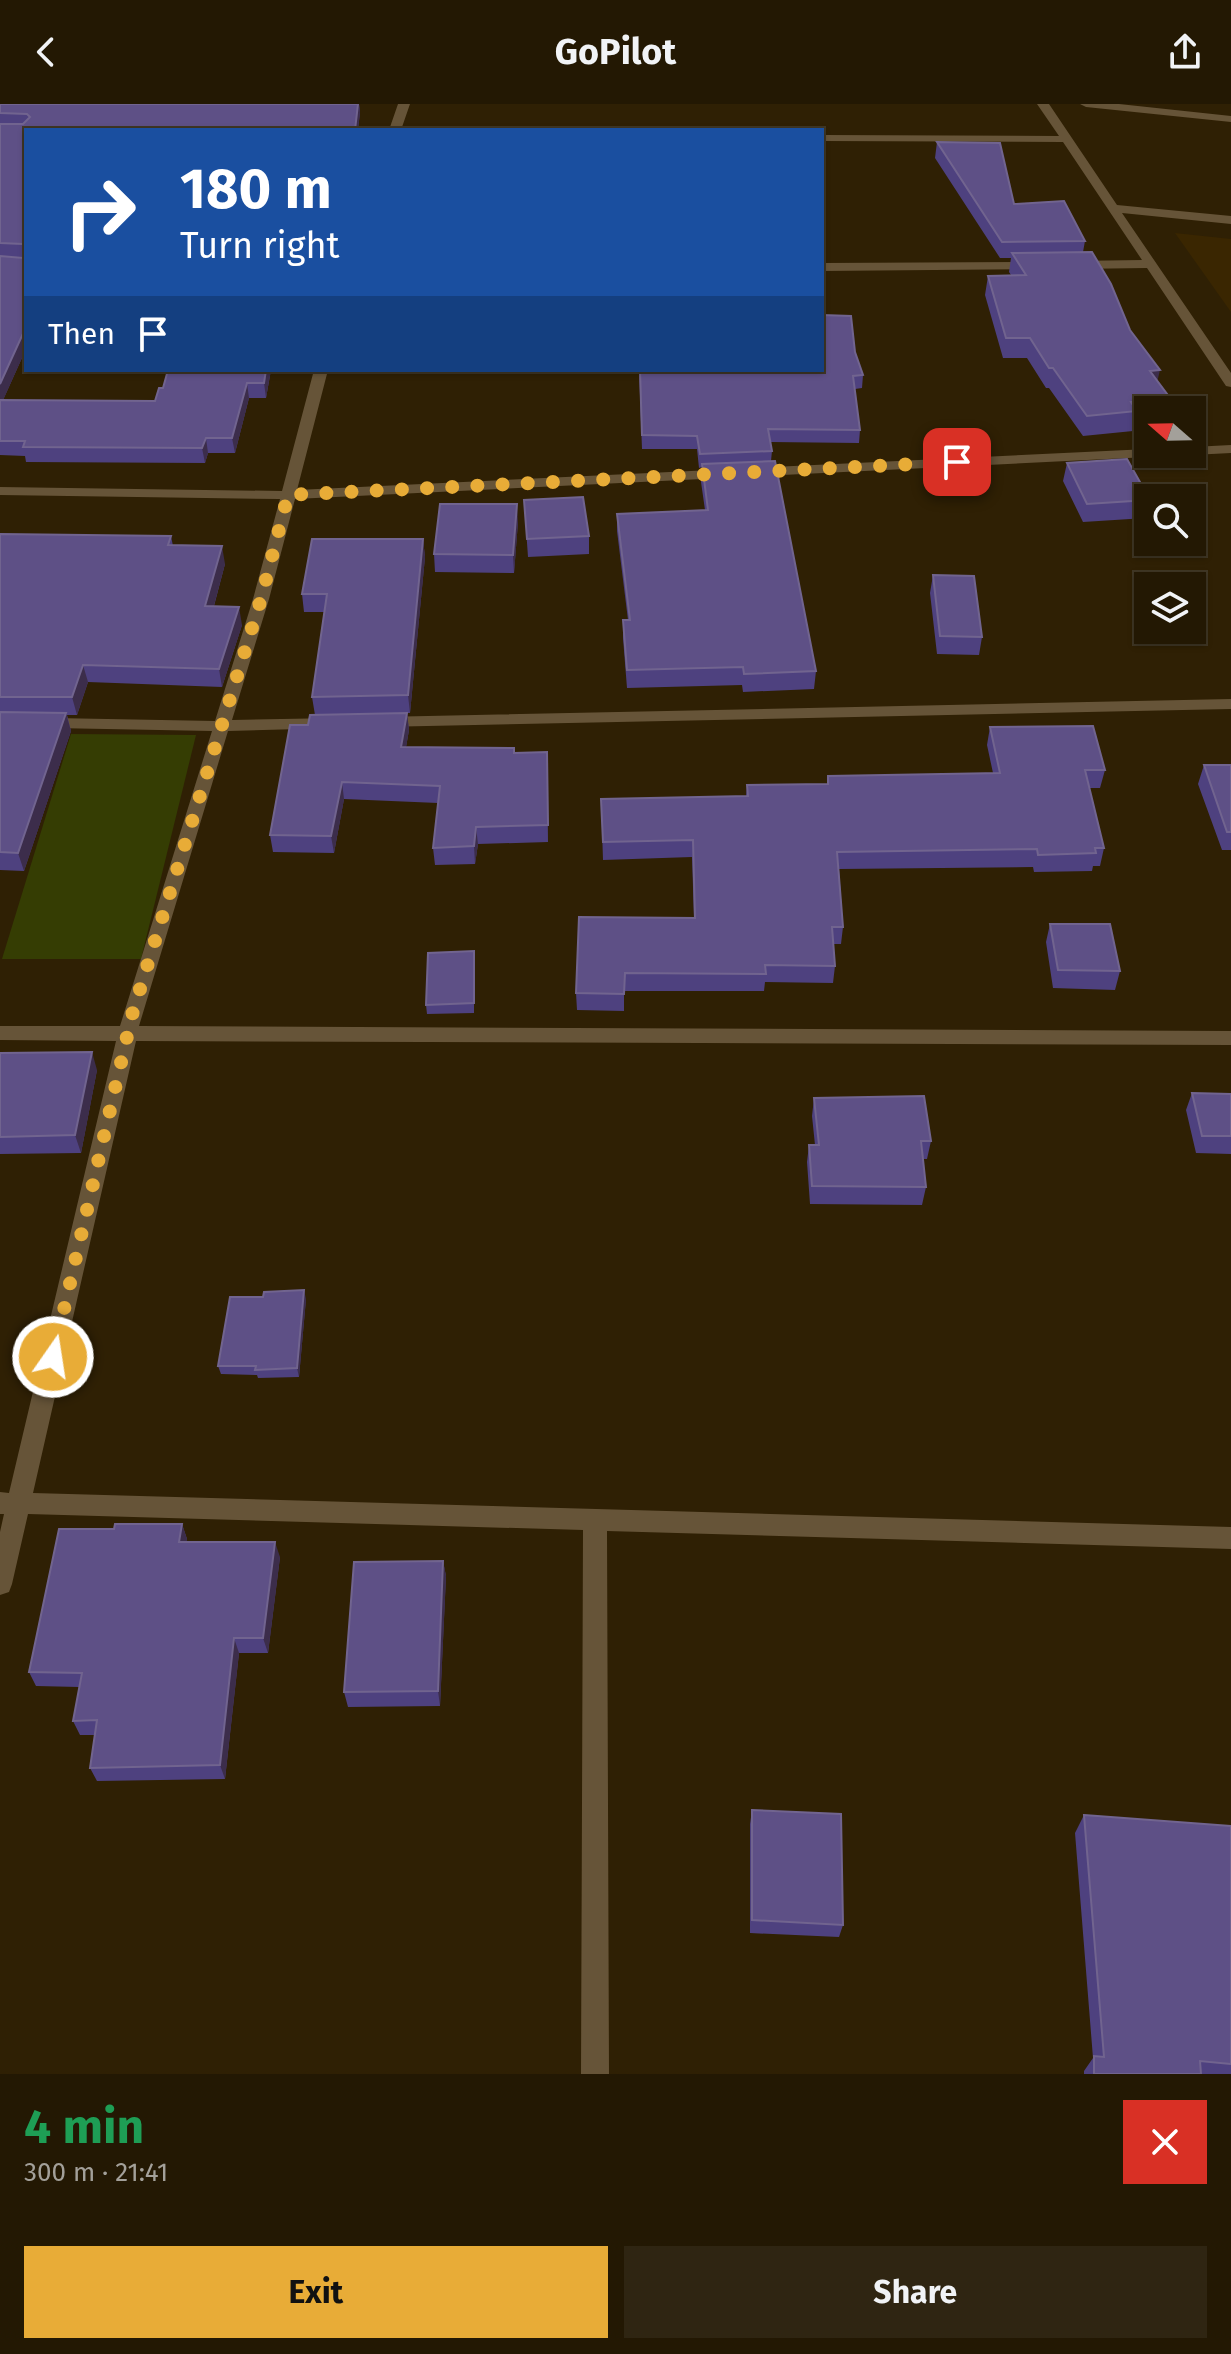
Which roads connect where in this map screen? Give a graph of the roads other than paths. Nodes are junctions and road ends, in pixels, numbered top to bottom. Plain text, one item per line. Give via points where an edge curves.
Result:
1 (404, 104) edge
2 (1043, 104) edge
3 (1086, 104) edge
4 (1231, 119) edge
5 (396, 128) edge
6 (824, 138) edge
7 (1067, 139) junction
8 (1113, 208) junction
9 (1231, 220) edge
10 (1151, 264) junction
11 (1041, 265) edge
12 (1057, 265) edge
13 (824, 267) edge
14 (320, 372) edge
15 (1231, 383) edge
16 (1231, 449) edge
17 (1206, 450) edge
18 (1134, 454) edge
19 (0, 491) edge
20 (288, 495) junction
21 (1231, 704) edge
22 (0, 722) edge
23 (222, 726) junction
24 (0, 1033) edge
25 (128, 1036) junction
26 (1231, 1038) edge
27 (9, 1503) edge
28 (595, 1520) junction
29 (1231, 1538) edge
30 (0, 1584) edge
31 (595, 2074) edge

1 - 5 street
2 - 7 street
3 - 4 street
6 - 7 street
7 - 8 street
8 - 9 street
8 - 10 street
10 - 12 street
10 - 15 street
11 - 13 street
14 - 20 street
16 - 17 street
18 - 20 street
19 - 20 street
20 - 23 street
21 - 23 street
22 - 23 street
23 - 25 street
24 - 25 street
25 - 26 street
25 - 27 street
27 - 28 street
27 - 30 street
28 - 29 street
28 - 31 street

